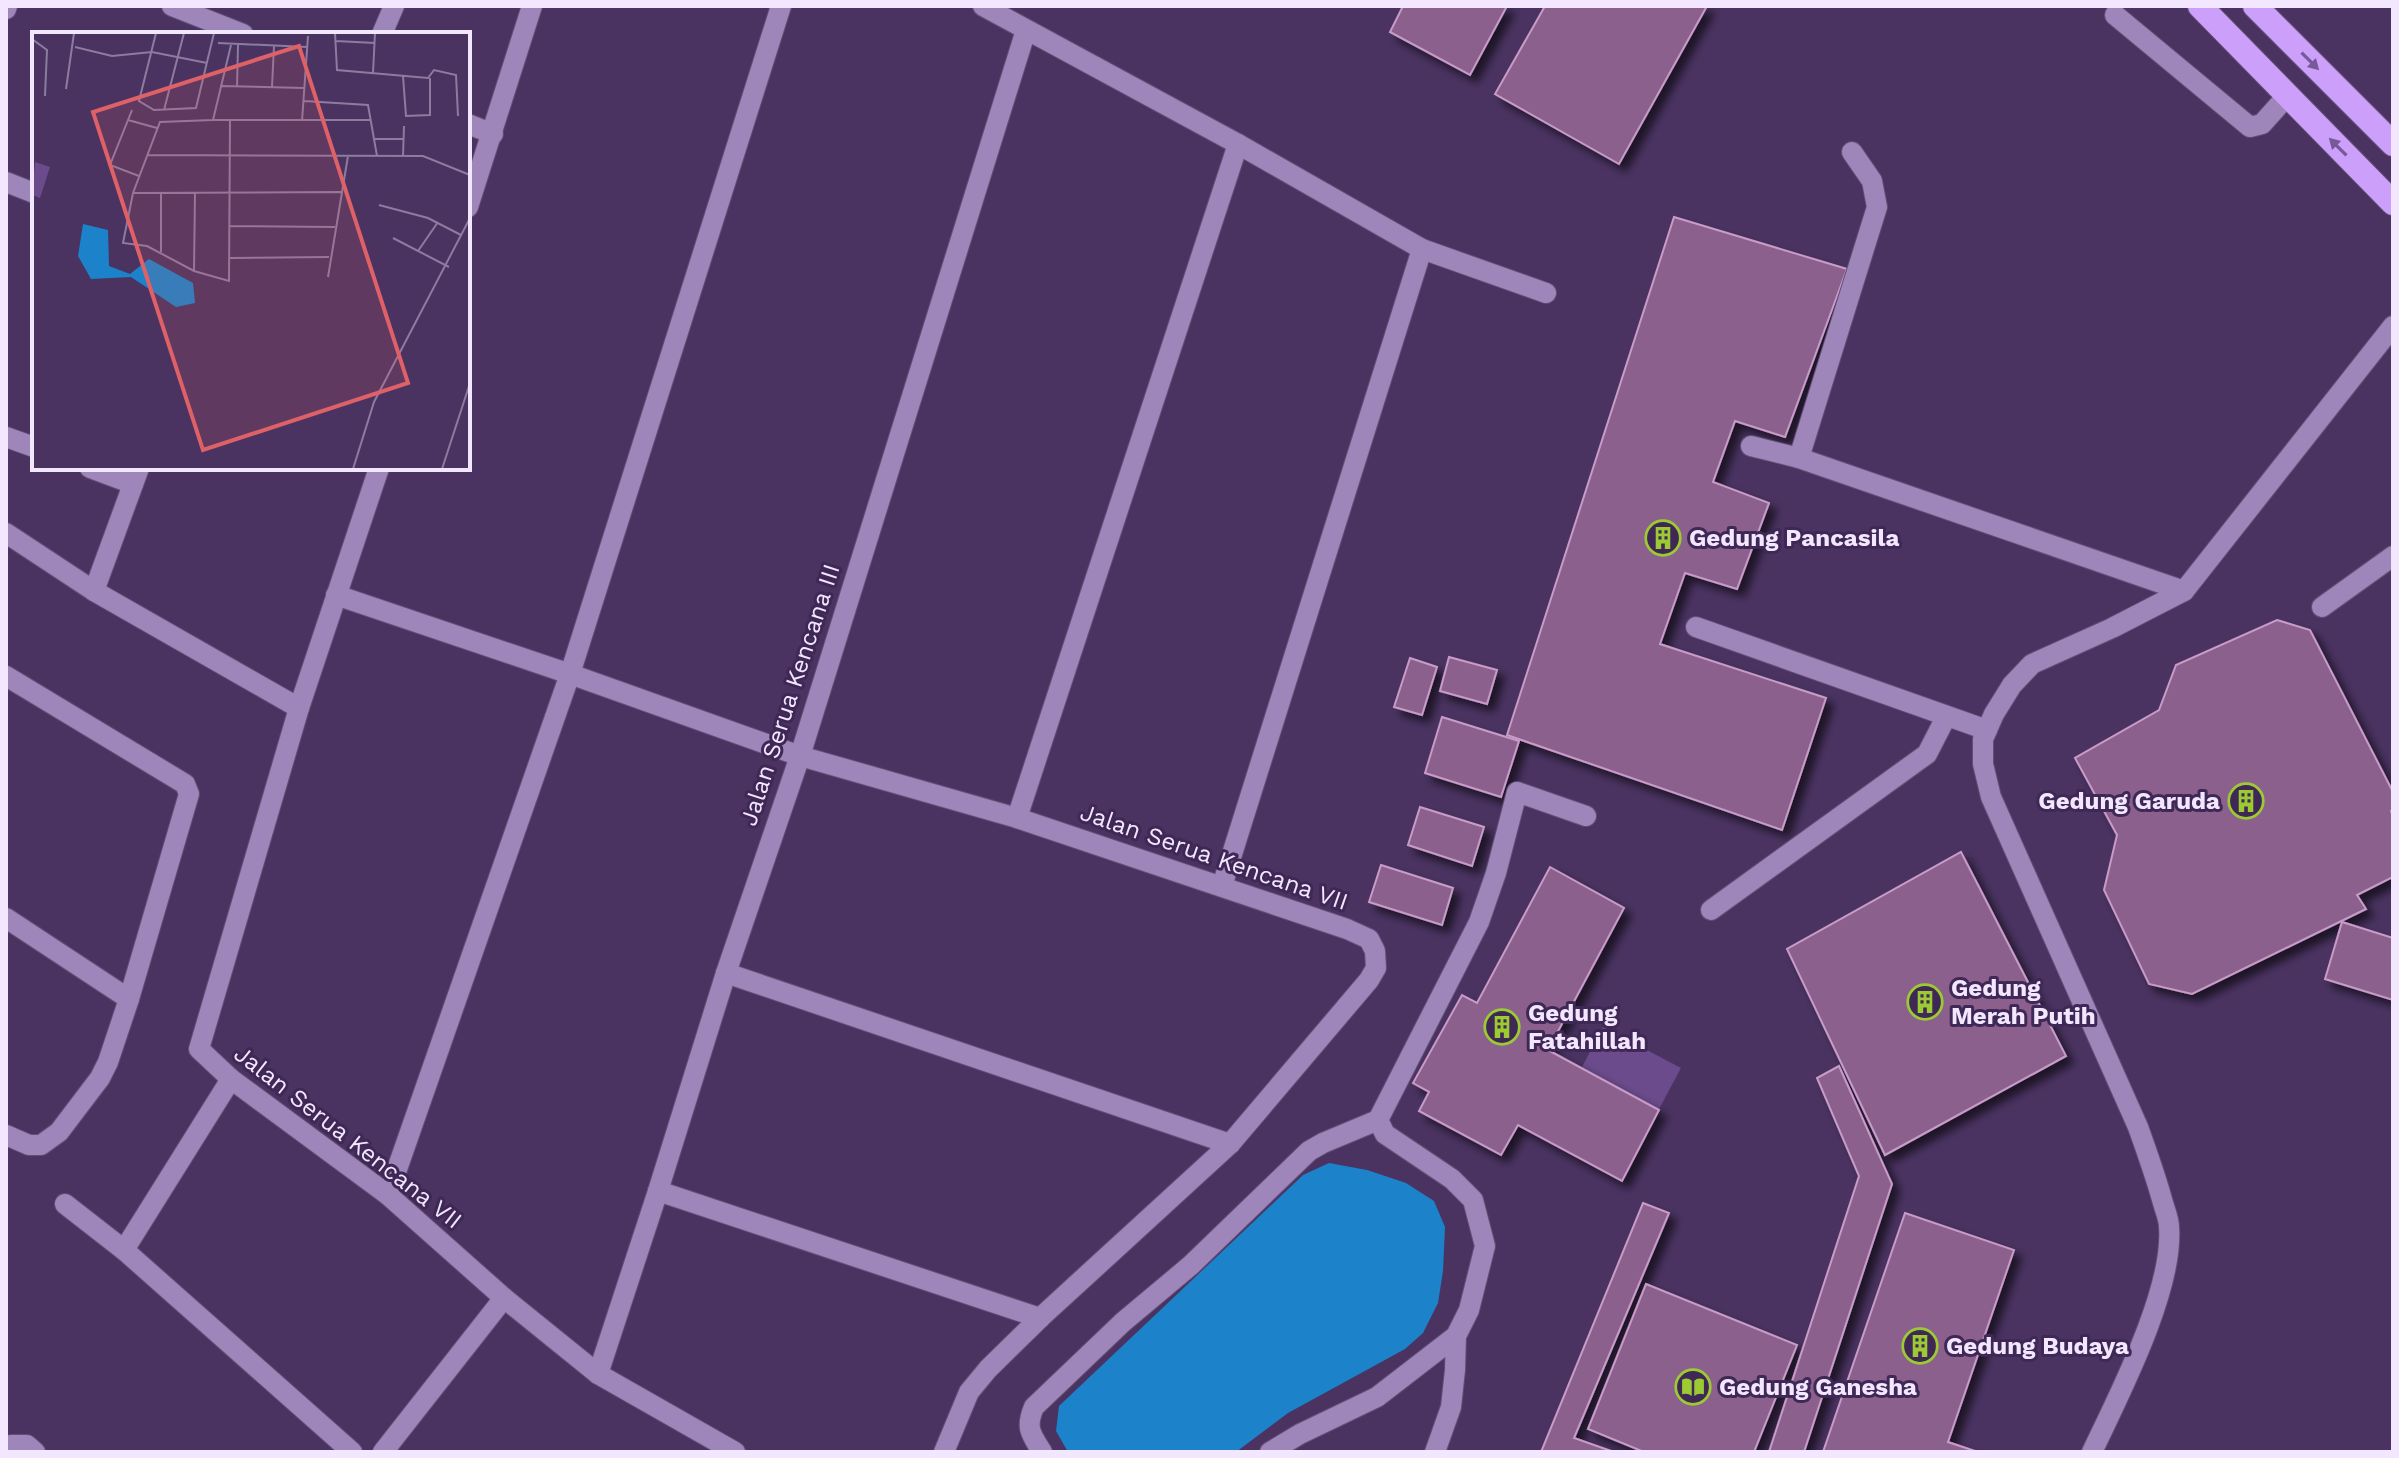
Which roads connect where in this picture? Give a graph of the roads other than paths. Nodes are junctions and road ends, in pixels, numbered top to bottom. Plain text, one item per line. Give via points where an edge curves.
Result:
1 (172, 6) edge
2 (394, 6) edge
3 (532, 6) edge
4 (781, 6) edge
5 (983, 6) edge
6 (2200, 6) edge
7 (2255, 6) edge
8 (2115, 15) dead end
9 (1026, 30) junction
10 (238, 32) edge
11 (383, 32) edge
12 (2287, 96) junction
13 (470, 125) edge
14 (493, 134) junction
15 (1238, 144) junction
16 (2393, 144) edge
17 (1852, 152) dead end
18 (6, 182) edge
19 (32, 192) edge
20 (470, 201) edge
21 (2393, 203) edge
22 (1422, 249) junction
23 (1546, 293) dead end
24 (2393, 326) edge
25 (2385, 353) edge
26 (6, 437) edge
27 (32, 446) edge
28 (1751, 446) dead end
29 (1799, 458) junction
30 (102, 470) edge
31 (378, 470) edge
32 (136, 476) edge
33 (6, 533) edge
34 (2393, 556) edge
35 (94, 591) junction
36 (2184, 591) junction
37 (336, 595) junction
38 (2322, 607) dead end
39 (1696, 627) dead end
40 (570, 674) junction
41 (6, 676) edge
42 (299, 708) junction
43 (1946, 717) junction
44 (1987, 730) junction
45 (800, 756) junction
46 (1586, 816) dead end
47 (1017, 818) junction
48 (1222, 886) junction
49 (1711, 910) dead end
50 (6, 918) edge
51 (726, 973) junction
52 (129, 999) junction
53 (231, 1079) junction
54 (1378, 1120) junction
55 (6, 1135) edge
56 (1230, 1144) junction
57 (658, 1191) junction
58 (388, 1195) junction
59 (65, 1204) dead end
60 (124, 1250) junction
61 (504, 1298) junction
62 (1040, 1318) junction
63 (1456, 1336) junction
64 (598, 1374) junction
65 (6, 1448) edge
66 (35, 1452) edge
67 (352, 1452) edge
68 (383, 1452) edge
69 (735, 1452) edge
70 (944, 1452) edge
71 (1042, 1452) edge
72 (1270, 1452) edge
73 (1435, 1452) edge
74 (2092, 1452) edge

1 - 10 street
2 - 11 street
3 - 14 street
4 - 40 street
5 - 9 street
6 - 12 highway
7 -> 16 highway
8 - 12 street via 2250,127 2262,124
9 - 15 street
9 - 45 street, Jalan Serua Kencana III
21 -> 12 highway
13 - 14 street
14 - 20 street
15 - 22 street
15 - 47 street
17 - 29 street via 1872,181 1877,207
18 - 19 street
22 - 23 street
22 - 48 street
24 - 25 street
25 - 36 street
26 - 27 street
28 - 29 street
29 - 36 street
30 - 32 street
31 - 37 street, Jalan Serua Kencana VII
32 - 35 street
33 - 35 street
34 - 38 street
35 - 42 street
36 - 44 street via 2032,664 2012,685
37 - 40 street, Jalan Serua Kencana VII
37 - 42 street, Jalan Serua Kencana VII
39 - 43 street
40 - 45 street, Jalan Serua Kencana VII
40 - 58 street
41 - 52 street via 185,784 189,794
42 - 53 street, Jalan Serua Kencana VII via 201,1038 199,1049
43 - 44 street
43 - 49 street via 1927,754
44 - 74 street via 1983,764 1991,797 2138,1127 2169,1226 2155,1303
45 - 47 street, Jalan Serua Kencana VII
45 - 51 street, Jalan Serua Kencana III
46 - 54 street via 1517,792 1479,922
47 - 48 street, Jalan Serua Kencana VII
48 - 56 street, Jalan Serua Kencana VII via 1369,939 1376,968
50 - 52 street
51 - 56 street
51 - 57 street, Jalan Serua Kencana III
52 - 55 street via 100,1078 59,1132 41,1145
53 - 58 street, Jalan Serua Kencana VII
53 - 60 street
54 - 63 street via 1385,1134 1452,1179 1473,1200 1485,1246 1469,1310
54 - 71 street via 1309,1151 1034,1407 1029,1429
56 - 62 street, Jalan Serua Kencana VII
57 - 62 street
57 - 64 street, Jalan Serua Kencana III
58 - 61 street, Jalan Serua Kencana VII
59 - 60 street
60 - 67 street
61 - 64 street, Jalan Serua Kencana VII
61 - 68 street
62 - 70 street, Jalan Serua Kencana VII via 969,1392
63 - 72 street via 1377,1397
63 - 73 street via 1451,1407
64 - 69 street, Jalan Serua Kencana VII
65 - 66 street via 27,1445

